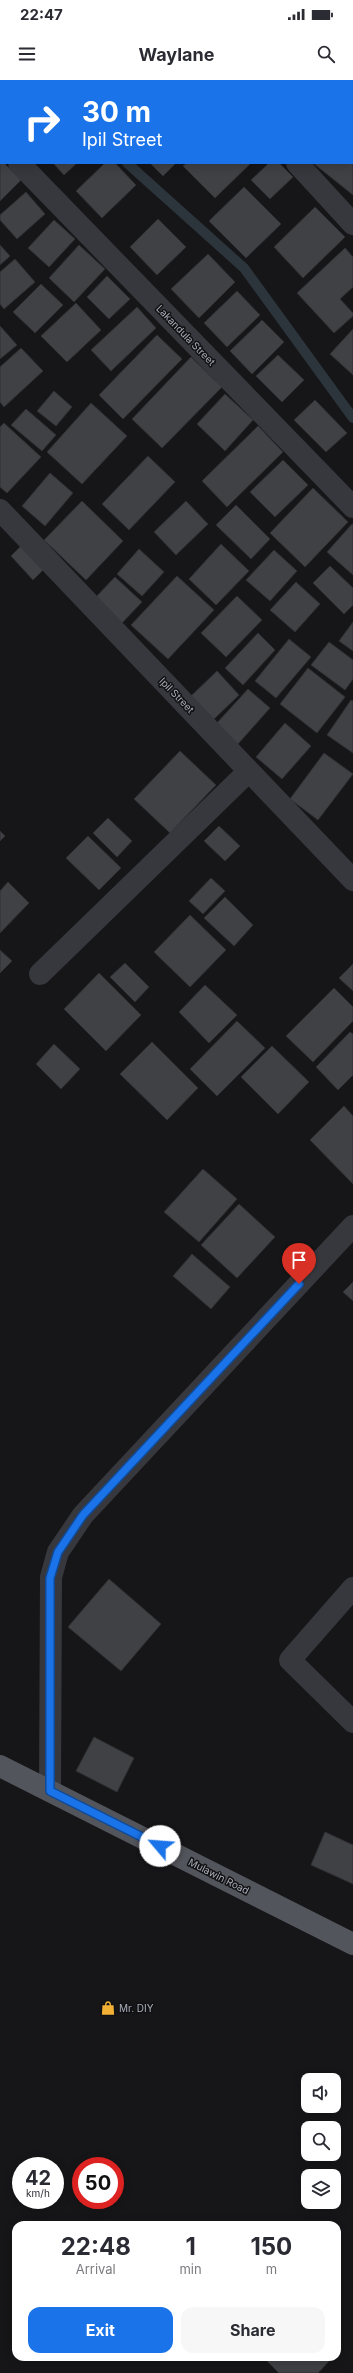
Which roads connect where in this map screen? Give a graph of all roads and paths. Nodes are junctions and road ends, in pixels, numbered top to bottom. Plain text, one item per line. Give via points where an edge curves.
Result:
1 (20, 164) edge
2 (297, 164) edge
3 (353, 224) edge
4 (353, 507) edge
5 (0, 510) edge
6 (249, 771) junction
7 (353, 880) edge
8 (40, 974) dead end
9 (353, 1226) edge
10 (353, 1588) edge
11 (353, 1722) edge
12 (0, 1766) edge
13 (50, 1791) junction
14 (353, 1944) edge

1 - 4 street, Lakandula Street
2 - 3 street
5 - 6 street, Ipil Street
6 - 7 street, Ipil Street
6 - 8 street
9 - 13 street via 83,1515 58,1552 50,1578
10 - 11 street via 290,1660
12 - 13 main road, Mulawin Road
13 - 14 main road, Mulawin Road

